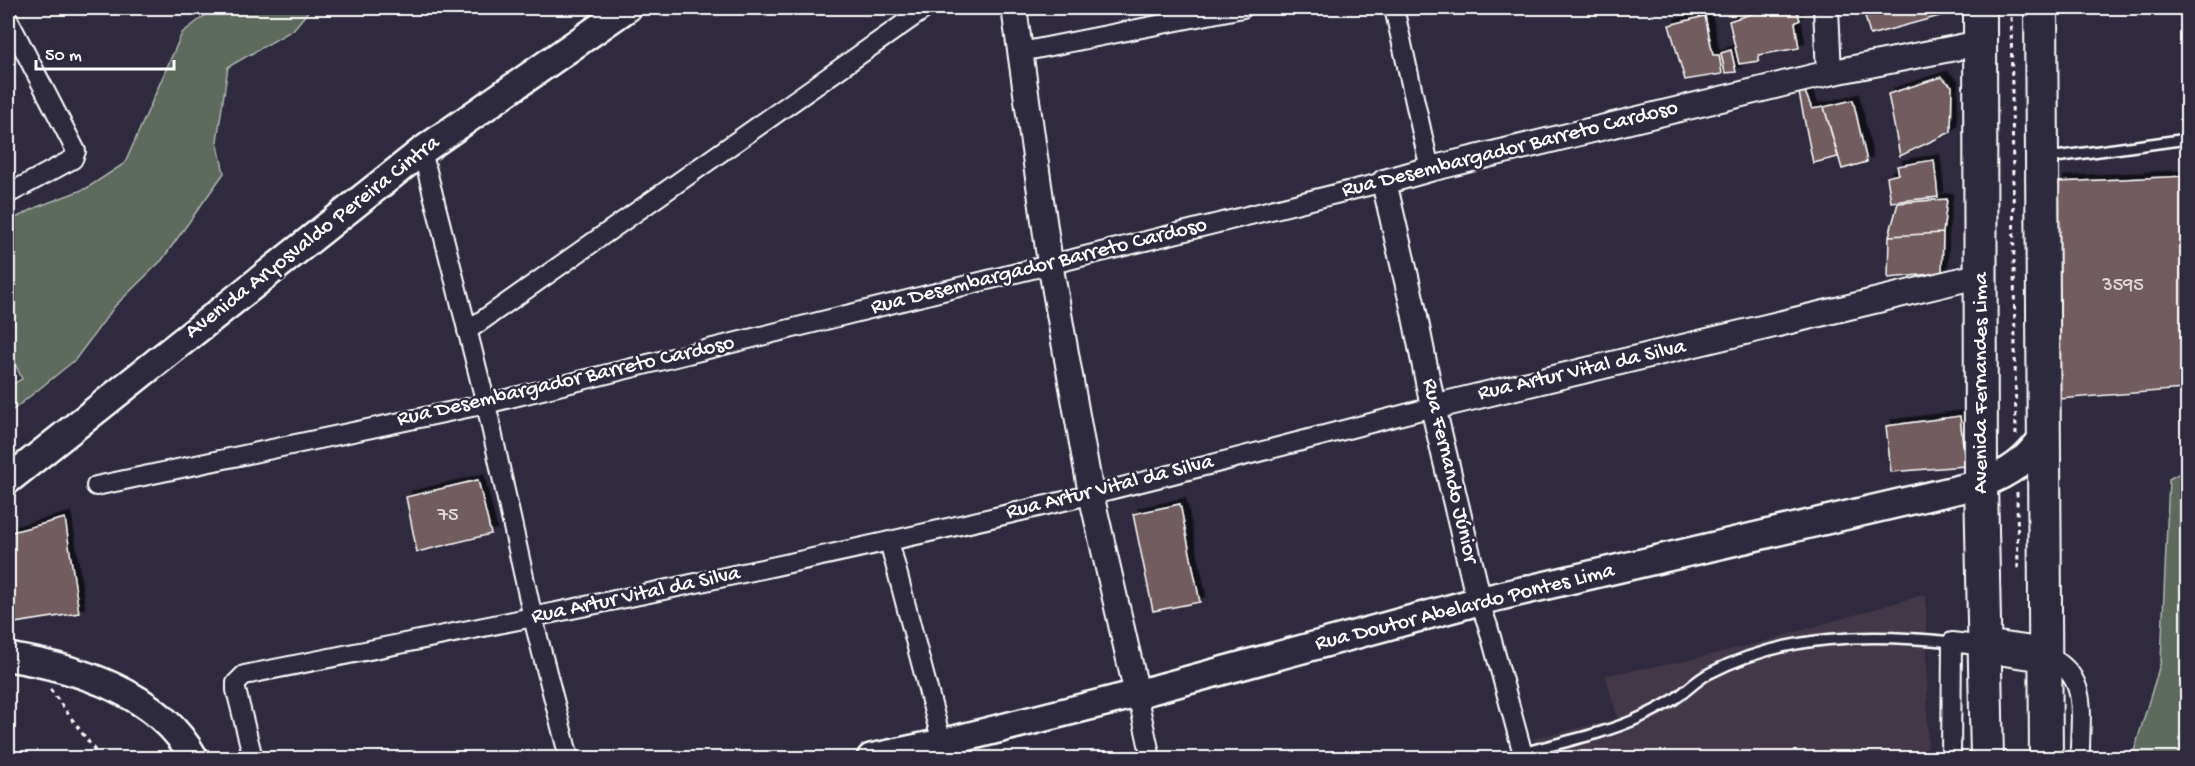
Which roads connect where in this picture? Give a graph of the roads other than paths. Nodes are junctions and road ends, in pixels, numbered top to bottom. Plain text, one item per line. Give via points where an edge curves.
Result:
1 (627, 8) edge
2 (926, 8) edge
3 (1014, 8) edge
4 (1243, 8) edge
5 (1394, 8) edge
6 (1826, 8) edge
7 (1980, 8) edge
8 (2041, 8) edge
9 (8, 19) edge
10 (1980, 43) junction
11 (1021, 52) junction
12 (1829, 72) junction
13 (2180, 140) dead end
14 (422, 151) junction
15 (2042, 158) junction
16 (1430, 169) junction
17 (1384, 182) junction
18 (8, 194) edge
19 (1050, 263) junction
20 (1982, 275) junction
21 (467, 331) junction
22 (486, 404) junction
23 (1433, 407) junction
24 (2045, 435) junction
25 (8, 480) edge
26 (1981, 483) junction
27 (96, 486) dead end
28 (1091, 494) junction
29 (889, 541) junction
30 (1479, 601) junction
31 (533, 618) junction
32 (1952, 642) junction
33 (1984, 645) junction
34 (2045, 655) junction
35 (19, 659) edge
36 (1137, 694) junction
37 (944, 751) edge
38 (1523, 756) edge
39 (194, 759) edge
40 (253, 759) edge
41 (569, 759) edge
42 (871, 759) edge
43 (1151, 759) edge
44 (1951, 759) edge
45 (1987, 759) edge
46 (2046, 759) edge
47 (2080, 759) edge

1 - 14 main road, Avenida Aryosvaldo Pereira Cintra
2 - 21 street
3 - 11 street
4 - 11 street
5 - 16 street
6 - 12 street
7 - 10 highway, Avenida Fernandes Lima
8 - 15 highway
9 - 18 street via 76,148 73,159
10 - 12 street, Rua Desembargador Barreto Cardoso
10 - 20 highway, Avenida Fernandes Lima
11 - 19 street
12 - 16 street, Rua Desembargador Barreto Cardoso
13 - 15 lane
14 - 21 street
14 - 25 main road, Avenida Aryosvaldo Pereira Cintra
15 - 24 highway
16 - 17 street, Rua Desembargador Barreto Cardoso
17 - 19 street, Rua Desembargador Barreto Cardoso
17 - 23 street, Rua Fernando Júnior
19 - 22 street, Rua Desembargador Barreto Cardoso
19 - 28 street
20 - 23 street, Rua Artur Vital da Silva
20 - 26 highway, Avenida Fernandes Lima
21 - 22 street
22 - 27 street, Rua Desembargador Barreto Cardoso
22 - 31 street
23 - 28 street, Rua Artur Vital da Silva
23 - 30 street, Rua Fernando Júnior
24 - 26 main road, Rua Doutor Abelardo Pontes Lima via 2017,467
24 - 34 highway
26 - 30 main road, Rua Doutor Abelardo Pontes Lima
26 - 33 highway, Avenida Fernandes Lima
28 - 29 street, Rua Artur Vital da Silva
28 - 36 street
29 - 31 street, Rua Artur Vital da Silva
29 - 37 street
30 - 36 main road, Rua Doutor Abelardo Pontes Lima
30 - 38 street, Rua Fernando Júnior
31 - 40 street, Rua Artur Vital da Silva via 244,675 236,683
31 - 41 street
32 - 33 street
32 - 38 lane via 1853,636 1765,651 1707,674 1674,699 1640,717
32 - 44 street
33 - 34 highway
33 - 45 highway, Avenida Fernandes Lima
34 - 46 highway
34 - 47 street via 2068,669 2079,687
35 - 39 main road via 80,673 115,688 164,721
36 - 37 main road, Rua Doutor Abelardo Pontes Lima
36 - 43 street
37 - 42 main road, Rua Doutor Abelardo Pontes Lima

